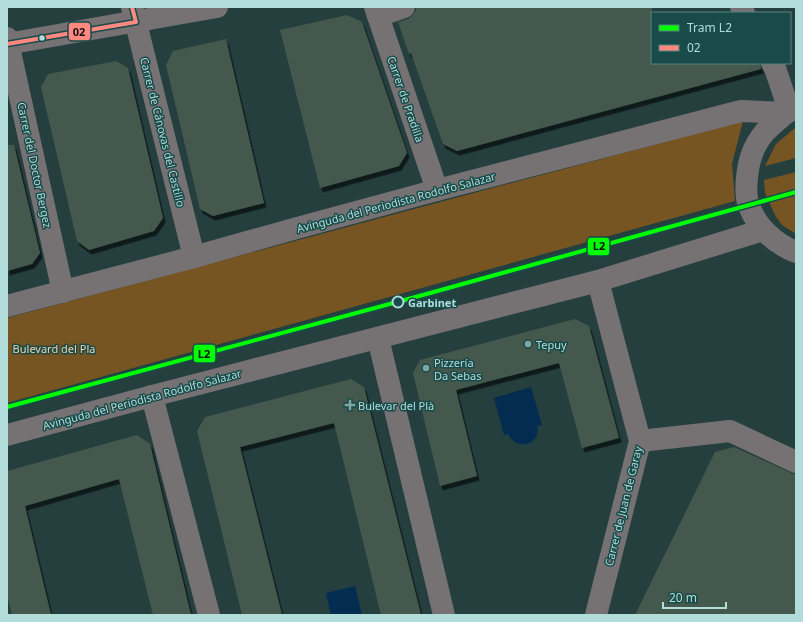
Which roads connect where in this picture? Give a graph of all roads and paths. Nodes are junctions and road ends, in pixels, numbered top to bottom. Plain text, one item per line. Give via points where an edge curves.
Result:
1 (217, 7) edge
2 (404, 7) edge
3 (376, 11) edge
4 (134, 14) edge
5 (7, 43) edge
6 (772, 64) edge
7 (790, 110) edge
8 (437, 190) junction
9 (763, 230) junction
10 (796, 252) edge
11 (194, 257) junction
12 (598, 281) junction
13 (63, 292) junction
14 (7, 306) edge
15 (378, 338) junction
16 (152, 396) junction
17 (7, 435) edge
18 (640, 441) junction
19 (796, 462) edge
20 (209, 615) edge
21 (444, 615) edge
22 (596, 615) edge

1 - 4 street
2 - 3 street
3 - 8 street, Carrer de Pradilla
4 - 5 street
4 - 11 street, Carrer de Cánovas del Castillo
5 - 13 street, Carrer del Doctor Bergez
6 - 7 street
7 - 8 street, Avinguda del Periodista Rodolfo Salazar via 741,111
7 - 9 street via 764,132 752,154 746,194 753,216
8 - 11 street, Avinguda del Periodista Rodolfo Salazar
9 - 10 street via 777,242
9 - 12 street, Avinguda del Periodista Rodolfo Salazar
11 - 13 street, Avinguda del Periodista Rodolfo Salazar
12 - 15 street, Avinguda del Periodista Rodolfo Salazar
12 - 18 street, Carrer de Juan de Garay
13 - 14 street, Avinguda del Periodista Rodolfo Salazar
15 - 16 street, Avinguda del Periodista Rodolfo Salazar
15 - 21 street
16 - 17 street, Avinguda del Periodista Rodolfo Salazar
16 - 20 street
18 - 19 street via 730,430
18 - 22 street, Carrer de Juan de Garay

